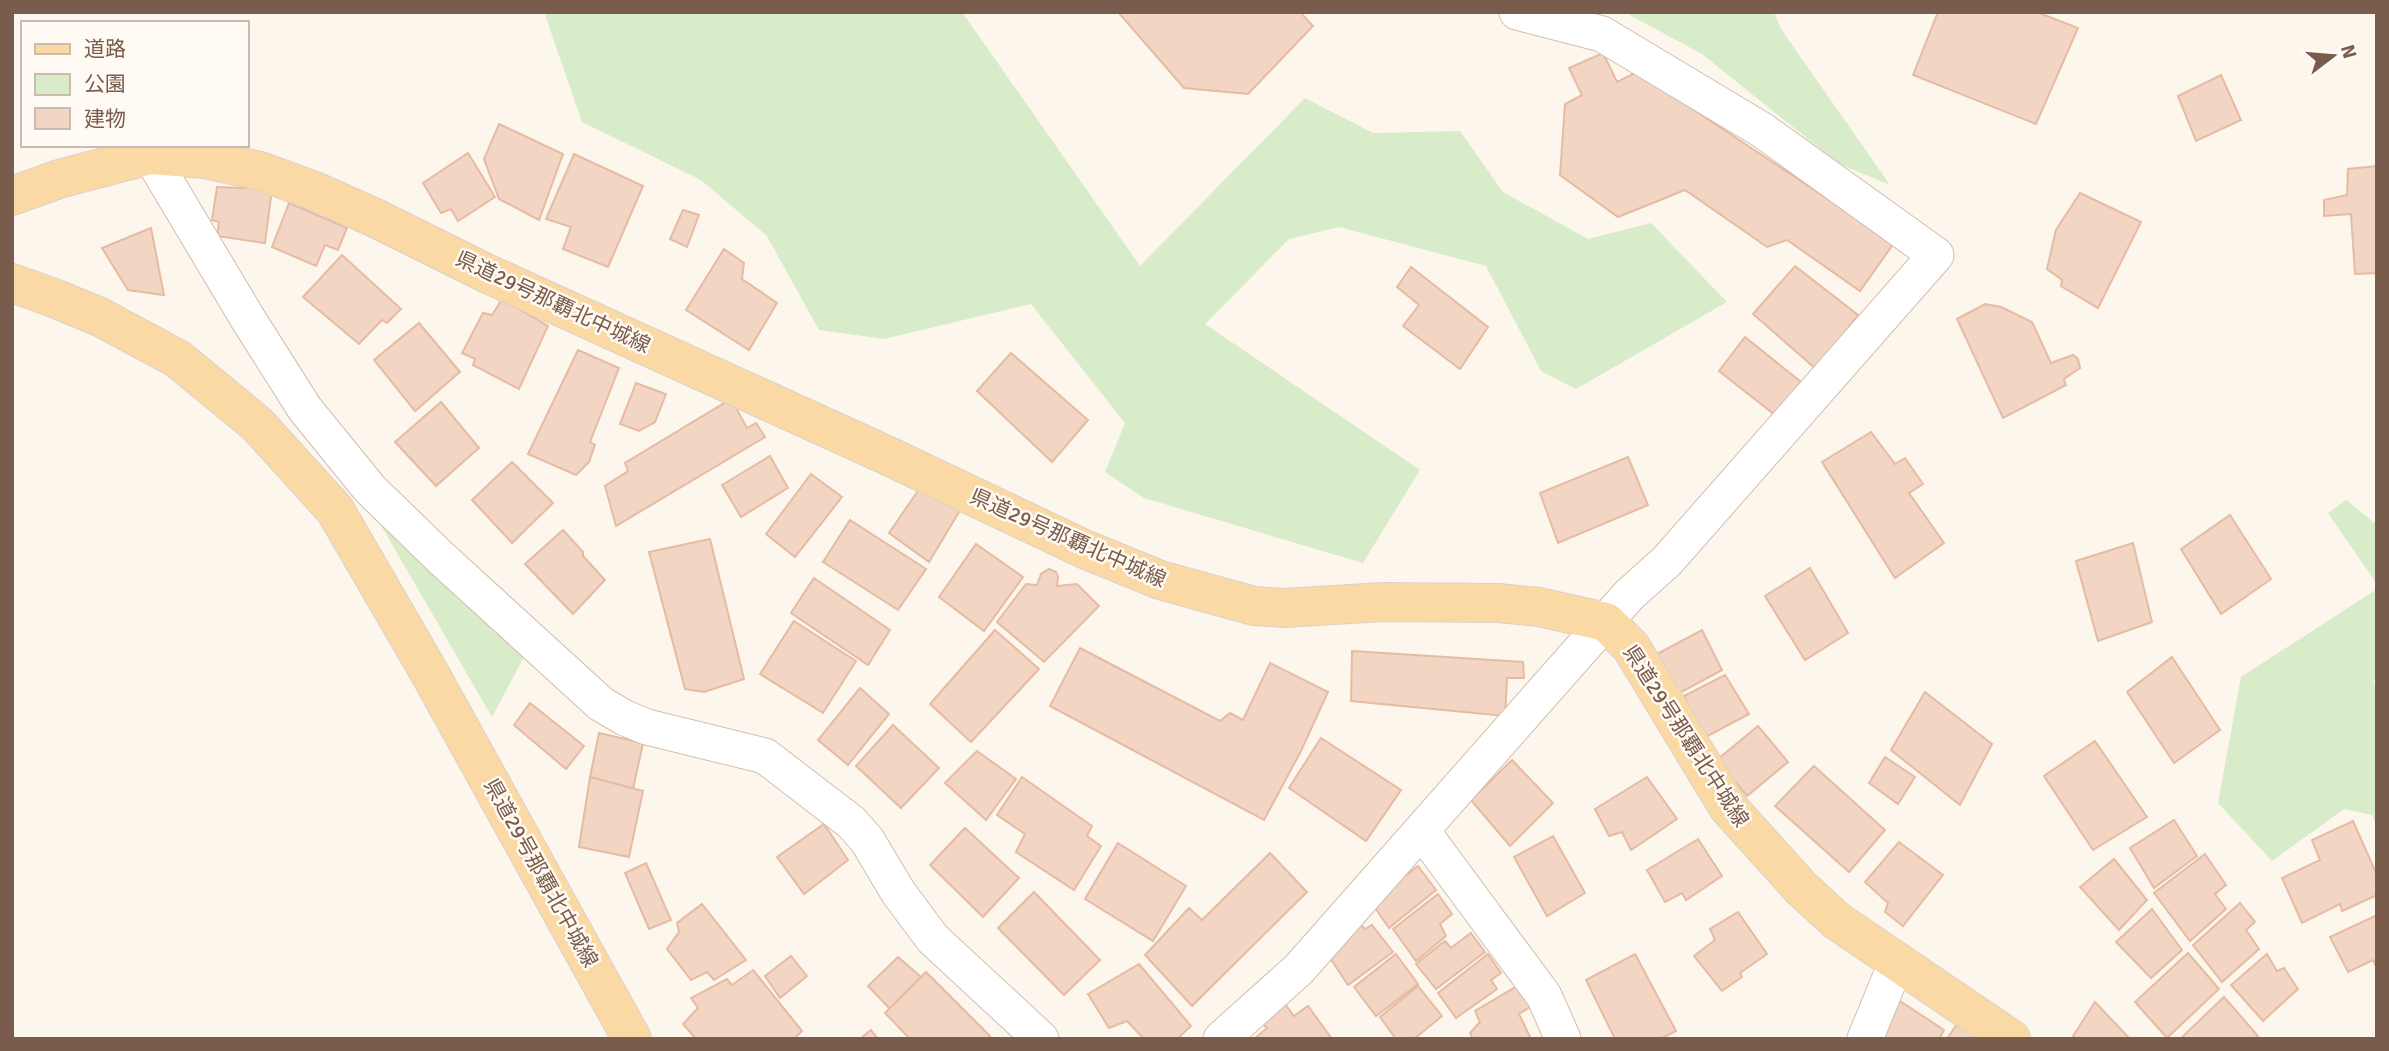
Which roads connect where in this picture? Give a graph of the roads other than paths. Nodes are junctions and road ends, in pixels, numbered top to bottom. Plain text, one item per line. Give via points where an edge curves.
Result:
1 (1517, 12) edge
2 (150, 155) junction
3 (12, 196) edge
4 (12, 283) edge
5 (305, 409) junction
6 (273, 441) junction
7 (370, 489) junction
8 (335, 510) junction
9 (1606, 622) junction
10 (1422, 831) junction
11 (1897, 961) junction
12 (632, 1039) edge
13 (1041, 1039) edge
14 (1221, 1039) edge
15 (1563, 1039) edge
16 (1865, 1039) edge
17 (2011, 1039) edge

1 - 9 street via 1602,34 1762,130 1936,255 1667,561
2 - 3 main road, 県道29号那覇北中城線
2 - 5 street
2 - 9 main road, 県道29号那覇北中城線 via 204,159 317,192 1084,549 1160,580 1254,606 1498,603
4 - 6 main road, 県道29号那覇北中城線 via 100,317 178,359
5 - 6 street
5 - 7 street
6 - 8 main road, 県道29号那覇北中城線
7 - 8 street
7 - 13 street via 601,704 647,727 765,756 851,822 933,939
8 - 12 main road, 県道29号那覇北中城線
9 - 10 street
9 - 11 main road, 県道29号那覇北中城線 via 1631,648 1736,817 1837,921
10 - 14 street via 1299,970
10 - 15 street via 1544,996
11 - 16 street
11 - 17 main road, 県道29号那覇北中城線

